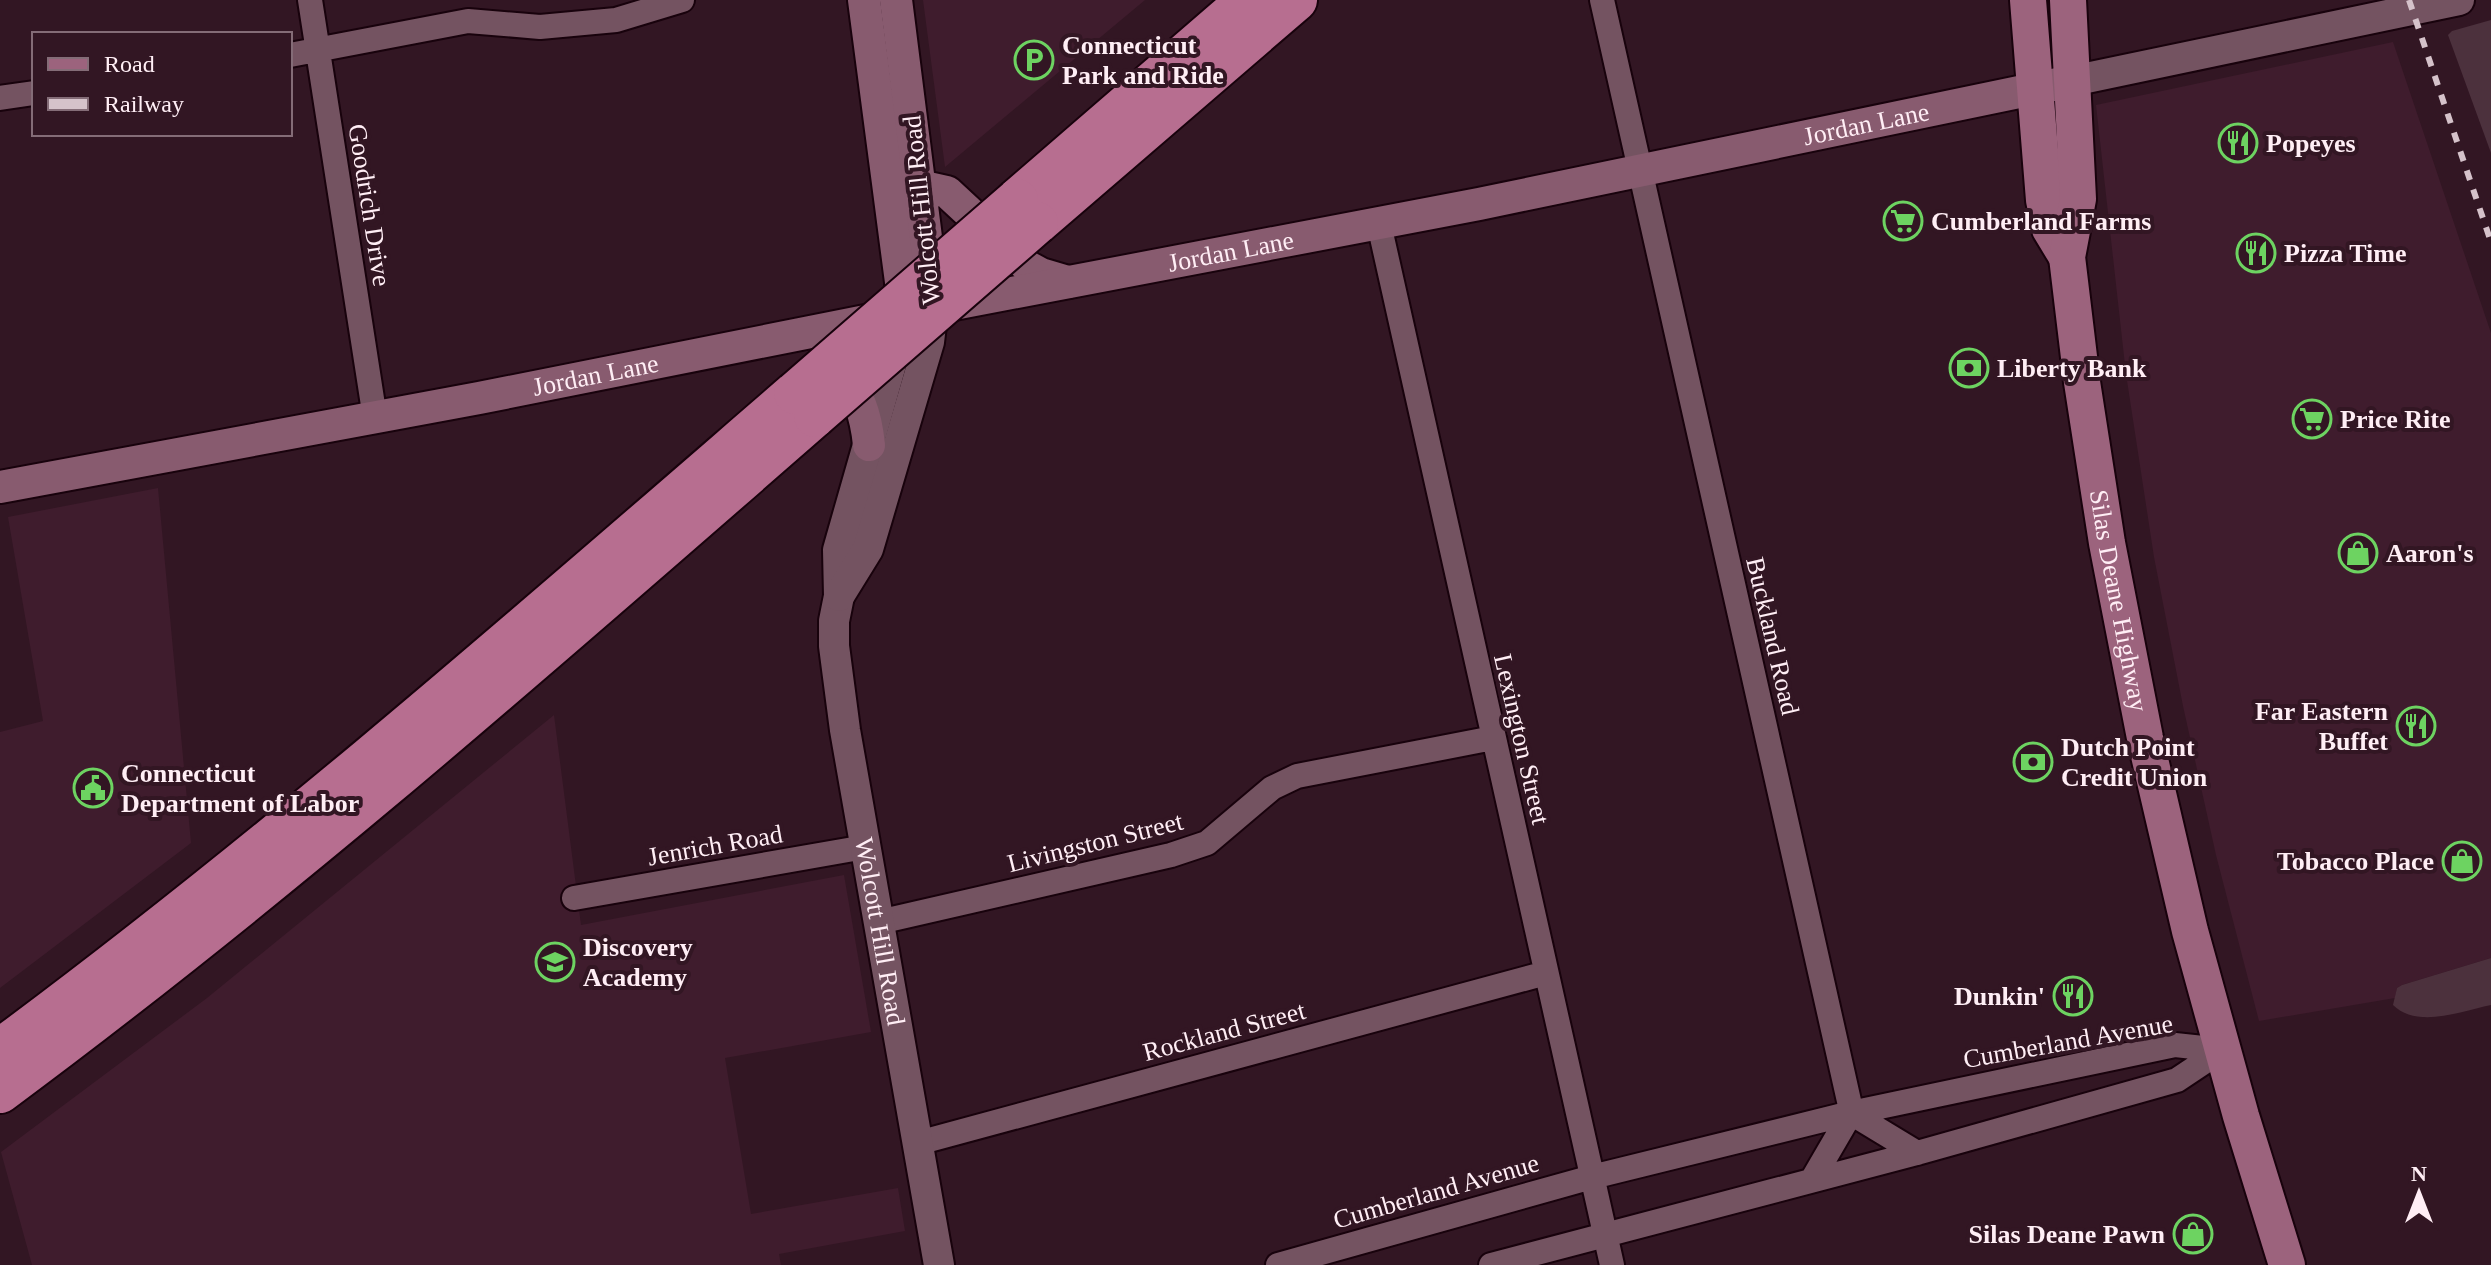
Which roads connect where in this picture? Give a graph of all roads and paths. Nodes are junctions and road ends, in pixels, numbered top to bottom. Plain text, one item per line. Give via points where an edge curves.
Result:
1 (310, 0) edge
2 (682, 0) edge
3 (864, 0) edge
4 (896, 0) edge
5 (1248, 0) edge
6 (1296, 0) edge
7 (1602, 0) edge
8 (2028, 0) edge
9 (2068, 0) edge
10 (2459, 0) edge
11 (318, 51) junction
12 (292, 55) edge
13 (2072, 81) junction
14 (2034, 89) junction
15 (32, 93) edge
16 (0, 98) edge
17 (1640, 171) junction
18 (920, 186) junction
19 (1027, 212) junction
20 (1379, 224) junction
21 (2067, 257) junction
22 (1072, 283) junction
23 (933, 308) junction
24 (901, 314) junction
25 (774, 339) junction
26 (805, 405) junction
27 (375, 418) junction
28 (869, 445) junction
29 (0, 487) edge
30 (863, 515) junction
31 (1493, 738) junction
32 (865, 847) junction
33 (574, 898) dead end
34 (879, 922) junction
35 (1546, 973) junction
36 (0, 1050) edge
37 (2222, 1050) junction
38 (0, 1092) edge
39 (1851, 1113) junction
40 (918, 1143) junction
41 (1917, 1153) junction
42 (1592, 1177) junction
43 (1812, 1180) junction
44 (1603, 1234) junction
45 (939, 1265) edge
46 (1278, 1265) edge
47 (1491, 1265) edge
48 (1612, 1265) edge
49 (2287, 1265) edge

1 - 11 street, Goodrich Drive
2 - 11 street via 616,20 540,27 468,21
3 - 24 main road, Wolcott Hill Road via 901,279
4 - 18 main road, Wolcott Hill Road
5 - 19 highway
6 - 19 highway
7 - 17 street, Buckland Road
8 - 14 main road, Silas Deane Highway
9 - 13 main road, Silas Deane Highway
10 - 13 street, Jordan Lane
11 - 12 street
11 - 27 street, Goodrich Drive
13 - 14 main road, Jordan Lane
13 - 21 main road, Silas Deane Highway via 2078,199
14 - 17 main road, Jordan Lane
14 - 21 main road, Silas Deane Highway via 2044,200 2050,229
15 - 16 street
17 - 20 main road, Jordan Lane
17 - 39 street, Buckland Road
18 - 22 main road via 947,192 1034,271
18 - 23 main road, Wolcott Hill Road
19 - 26 highway, bridge
20 - 22 main road, Jordan Lane
20 - 31 street, Lexington Street
21 - 37 main road, Silas Deane Highway via 2095,469 2126,644 2175,873
22 - 23 main road, Jordan Lane
23 - 24 main road, Jordan Lane
23 - 30 street, Wolcott Hill Road via 929,342
24 - 25 main road, Jordan Lane
24 - 28 street, Wolcott Hill Road via 893,364
25 - 27 main road, Jordan Lane
25 - 28 main road via 817,356 845,379 863,409
26 - 36 highway via 156,931
26 - 38 highway via 438,744 186,950
27 - 29 main road, Jordan Lane
28 - 30 street, Wolcott Hill Road
30 - 32 street, Wolcott Hill Road via 838,550 834,633 836,675
31 - 34 street, Livingston Street via 1297,776 1272,788 1207,843
31 - 35 street, Lexington Street
32 - 33 street, Jenrich Road
32 - 34 street, Wolcott Hill Road
34 - 40 street, Wolcott Hill Road
35 - 40 street, Rockland Street
35 - 42 street, Lexington Street
37 - 39 street, Cumberland Avenue via 2175,1045
37 - 41 street, Cumberland Avenue via 2177,1080
37 - 49 main road, Silas Deane Highway
39 - 41 street
39 - 42 street, Cumberland Avenue
39 - 43 street
40 - 45 street, Wolcott Hill Road
41 - 43 street, Cumberland Avenue
42 - 44 street, Lexington Street
42 - 46 street, Cumberland Avenue
43 - 44 street, Cumberland Avenue
44 - 47 street, Cumberland Avenue
44 - 48 street, Lexington Street

